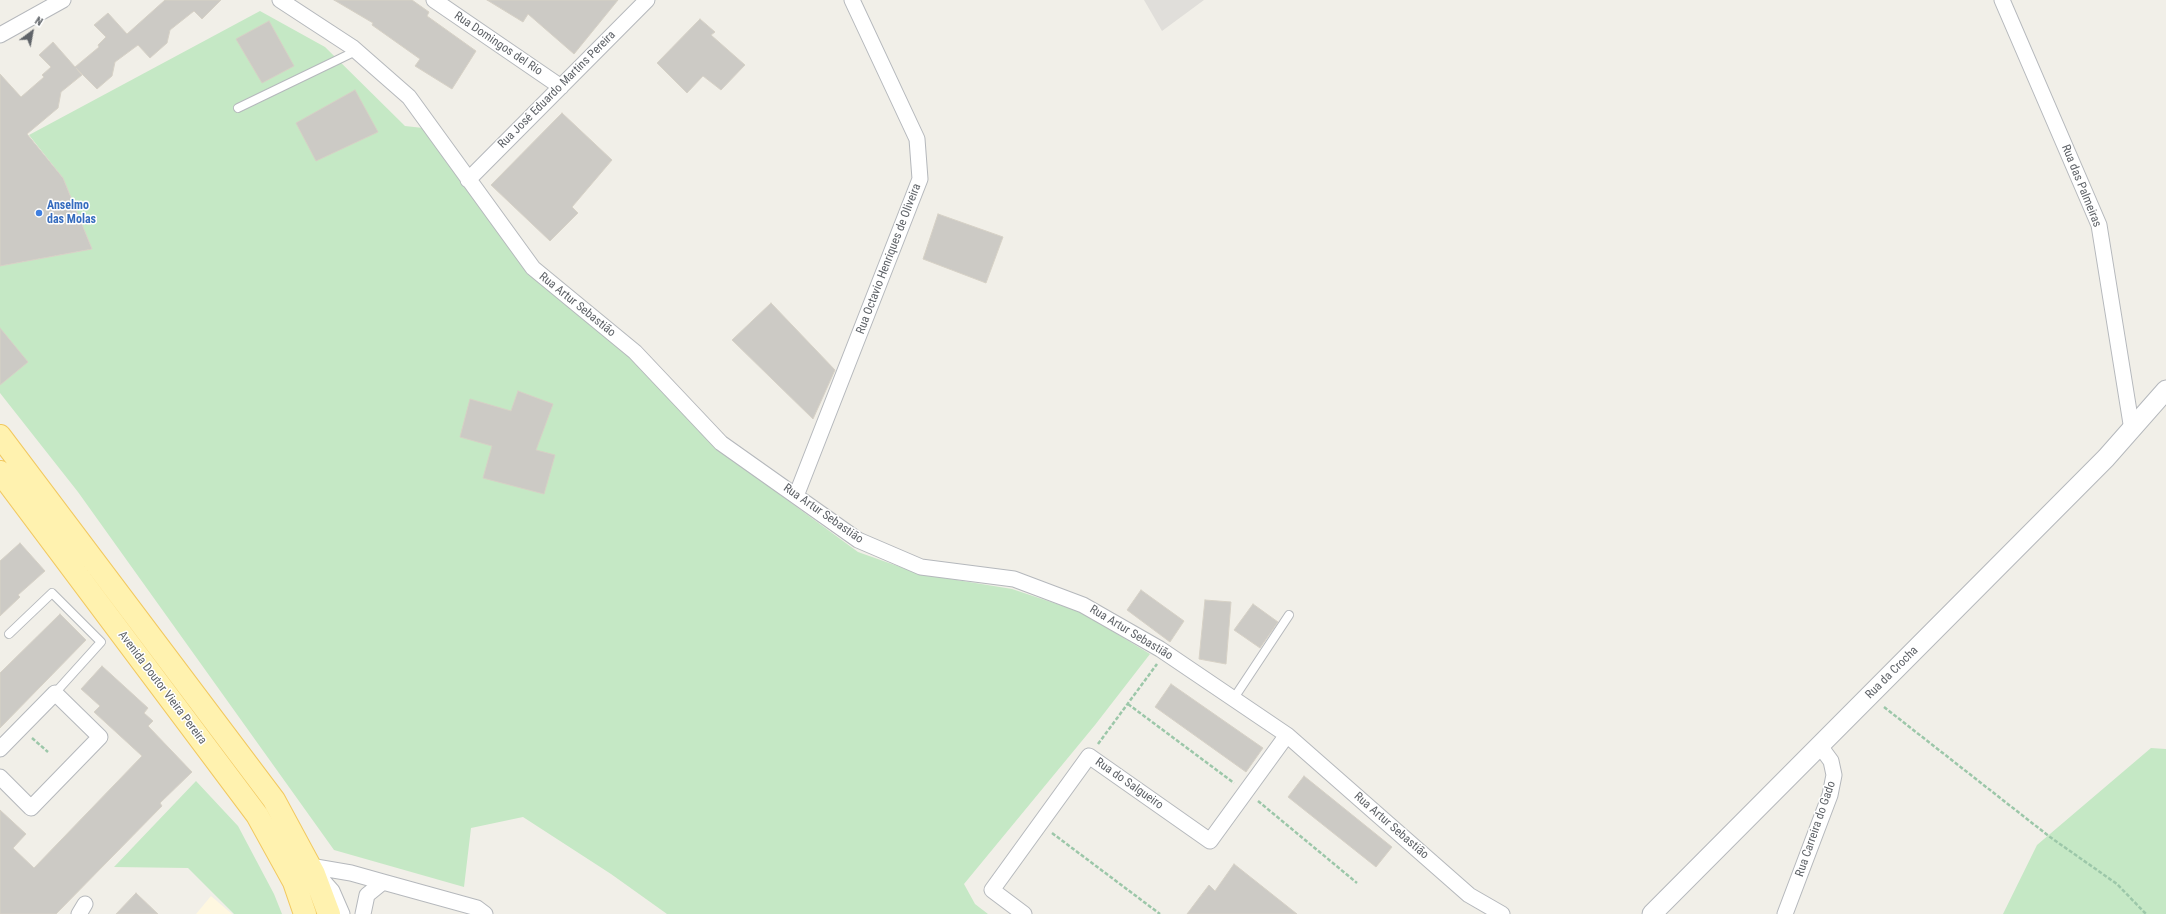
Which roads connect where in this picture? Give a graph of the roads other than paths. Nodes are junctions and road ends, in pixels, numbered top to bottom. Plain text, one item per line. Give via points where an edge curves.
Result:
1 (63, 0) edge
2 (280, 0) edge
3 (434, 0) edge
4 (647, 0) edge
5 (852, 0) edge
6 (2002, 0) edge
7 (0, 35) edge
8 (356, 51) junction
9 (561, 87) junction
10 (238, 108) dead end
11 (468, 180) junction
12 (2166, 390) edge
13 (2132, 430) junction
14 (0, 436) edge
15 (0, 472) edge
16 (796, 496) junction
17 (1289, 615) dead end
18 (9, 634) dead end
19 (55, 693) junction
20 (1234, 698) junction
21 (1287, 735) junction
22 (1820, 746) junction
23 (0, 749) edge
24 (0, 777) edge
25 (310, 866) junction
26 (383, 882) junction
27 (305, 914) edge
28 (329, 914) edge
29 (342, 914) edge
30 (363, 914) edge
31 (485, 914) edge
32 (1024, 914) edge
33 (1502, 914) edge
34 (1652, 914) edge
35 (1785, 914) edge

1 - 7 street
2 - 8 street, Rua Artur Sebastião
3 - 9 street, Rua Domingos del Rio
4 - 9 street, Rua José Eduardo Martins Pereira
5 - 16 street, Rua Octavio Henriques de Oliveira via 917,138 920,179
6 - 13 street, Rua das Palmeiras via 2099,225
8 - 10 lane
8 - 11 street, Rua Artur Sebastião via 409,97
9 - 11 street, Rua José Eduardo Martins Pereira
11 - 16 street, Rua Artur Sebastião via 533,268 635,352 721,443
12 - 13 street, Rua da Crocha
13 - 22 street, Rua da Crocha
14 - 25 main road, Avenida Doutor Vieira Pereira via 274,800
15 - 27 main road, Avenida Doutor Vieira Pereira via 257,815 294,882
16 - 20 street, Rua Artur Sebastião via 858,540 921,567 1021,582 1084,605 1166,653
17 - 20 lane
18 - 19 lane via 52,593 101,642
19 - 23 street
19 - 24 street via 100,737 31,808
20 - 21 street, Rua Artur Sebastião
21 - 32 street, Rua do Salgueiro via 1210,841 1089,756 992,890
21 - 33 street, Rua Artur Sebastião via 1469,895
22 - 34 street, Rua da Crocha
22 - 35 street, Rua Carreira do Gado via 1830,761 1834,775 1830,795
25 - 26 street
25 - 28 main road, Avenida Doutor Vieira Pereira
25 - 29 street, Avenida Doutor Vieira Pereira via 332,891
26 - 30 street via 367,895
26 - 31 street via 477,908

